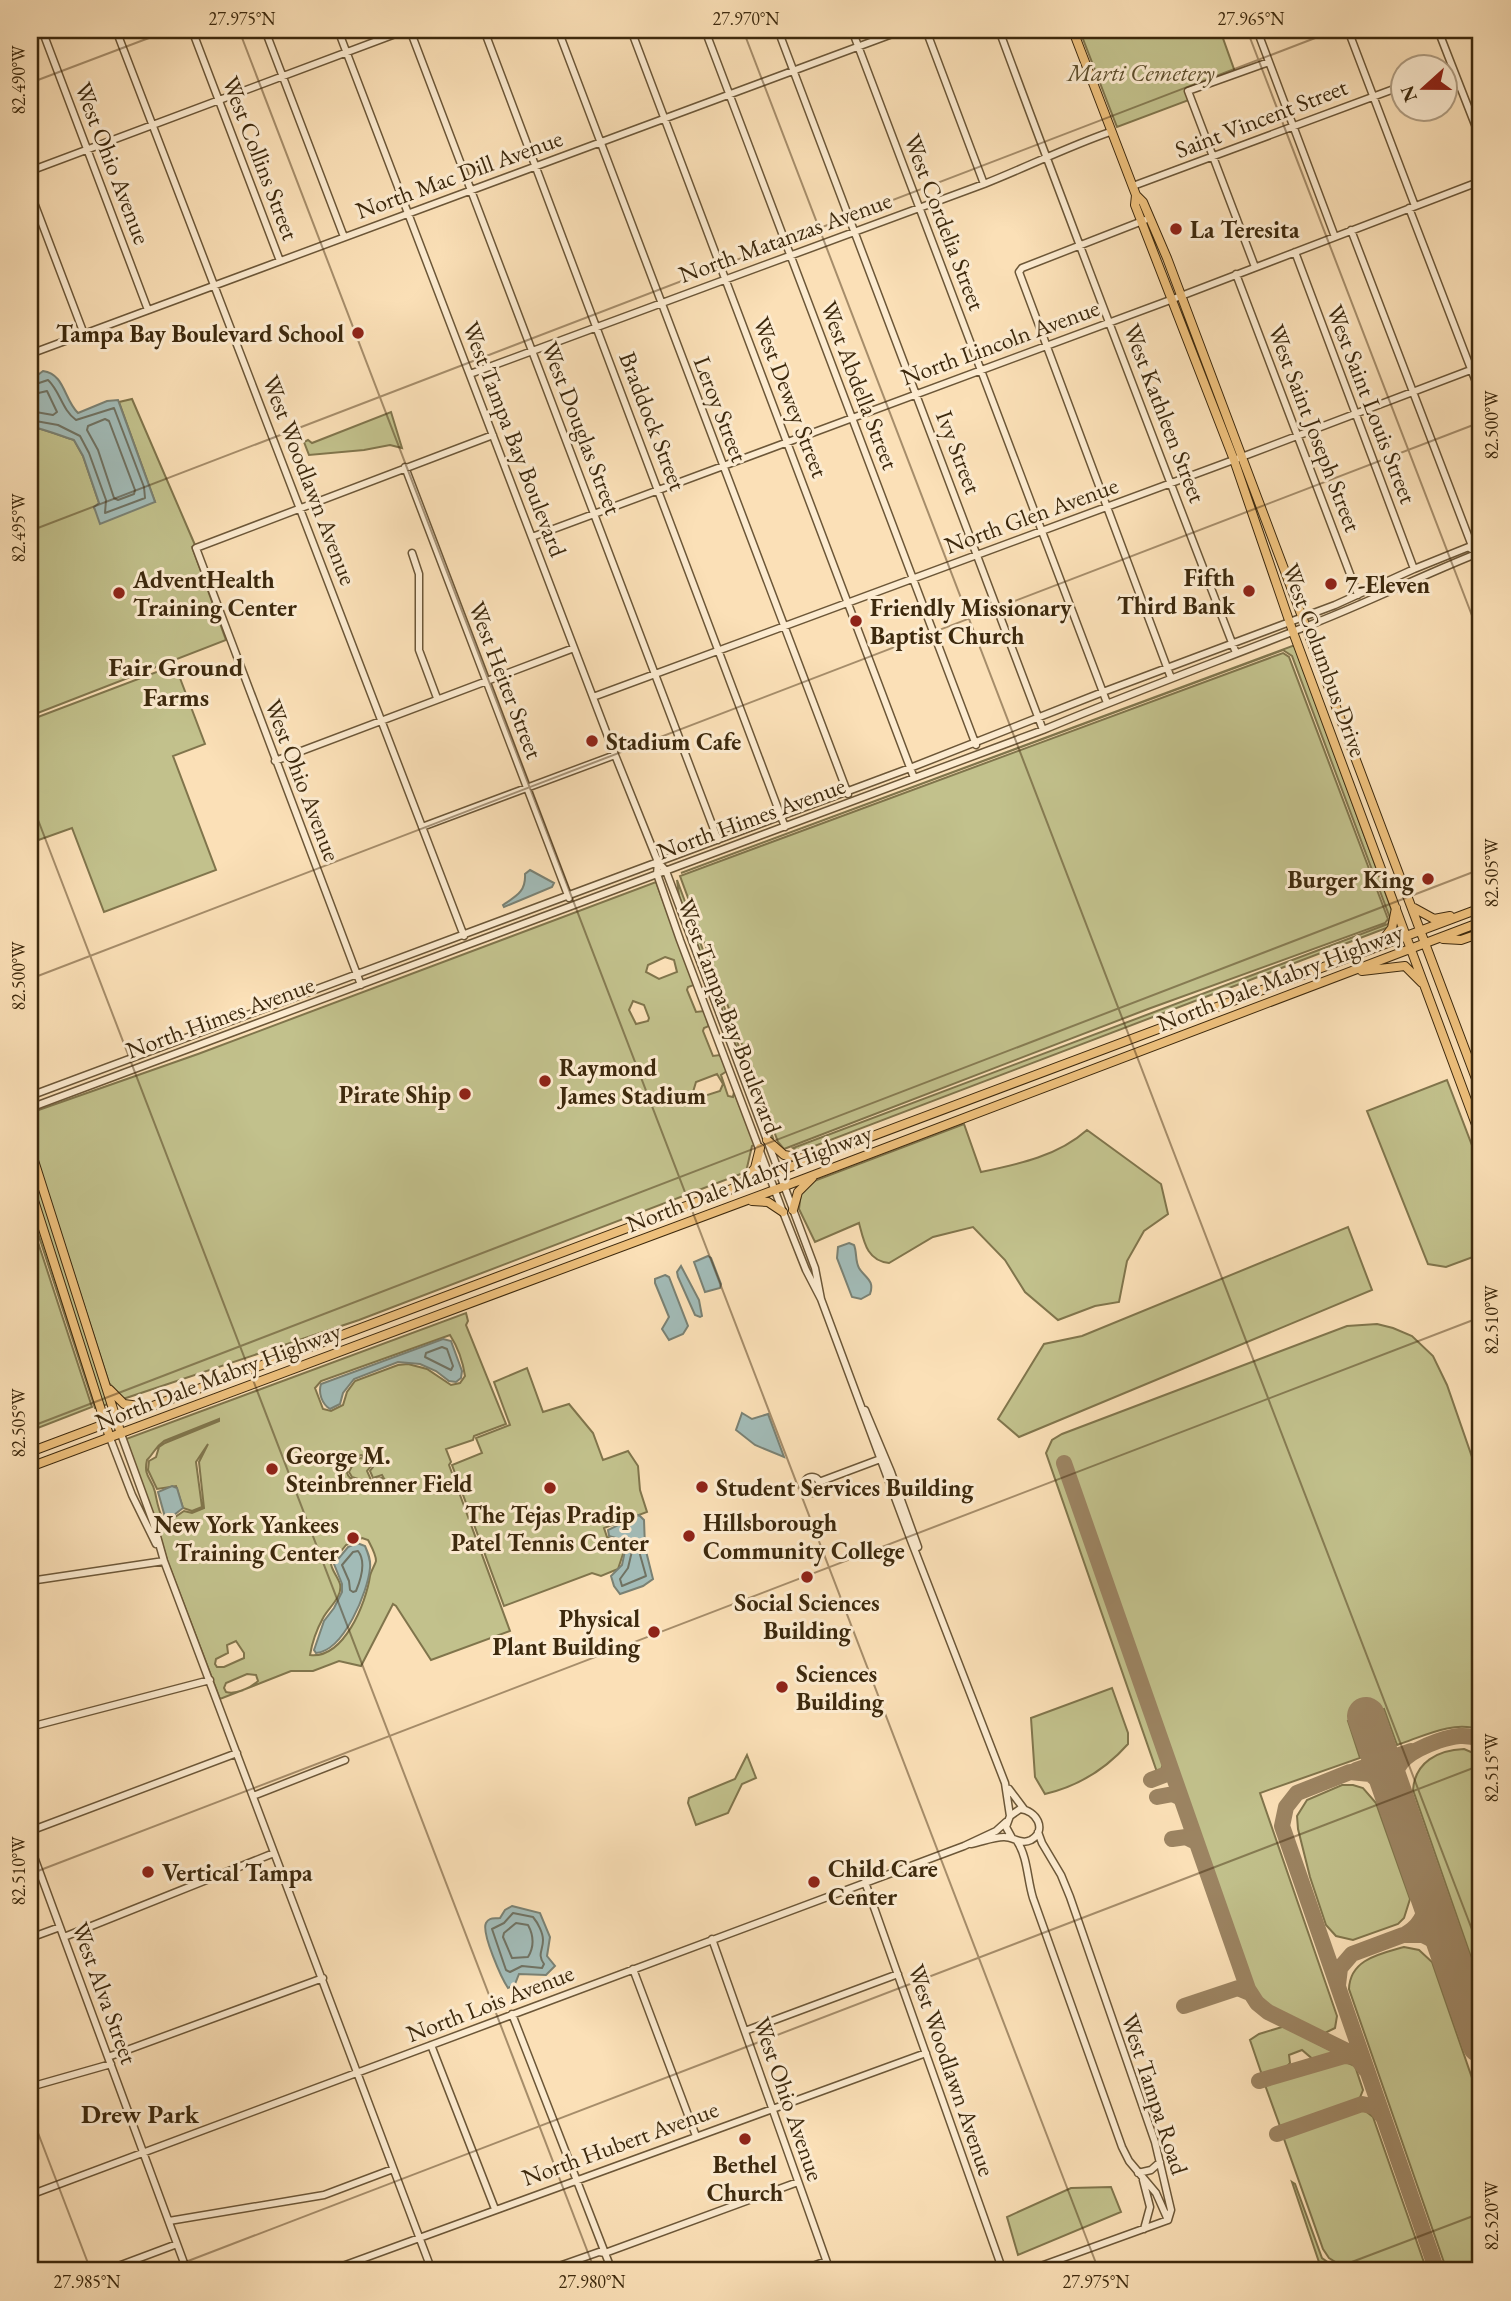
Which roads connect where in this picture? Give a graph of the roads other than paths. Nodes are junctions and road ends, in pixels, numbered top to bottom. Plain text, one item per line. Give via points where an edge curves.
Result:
1 (42, 30) edge
2 (116, 30) edge
3 (192, 30) edge
4 (265, 30) edge
5 (338, 30) edge
6 (408, 30) edge
7 (484, 30) edge
8 (558, 30) edge
9 (631, 30) edge
10 (705, 30) edge
11 (778, 30) edge
12 (852, 30) edge
13 (903, 30) edge
14 (926, 30) edge
15 (999, 30) edge
16 (1257, 30) edge
17 (1348, 30) edge
18 (1438, 30) edge
19 (1073, 32) edge
20 (858, 47) junction
21 (347, 52) junction
22 (1446, 52) edge
23 (1269, 62) junction
24 (793, 70) junction
25 (283, 76) junction
26 (1458, 83) edge
27 (1388, 91) edge
28 (729, 94) junction
29 (1373, 96) junction
30 (218, 100) junction
31 (665, 118) junction
32 (151, 124) junction
33 (1293, 127) junction
34 (1110, 132) junction
35 (1481, 140) edge
36 (600, 142) junction
37 (87, 148) junction
38 (1214, 157) junction
39 (1047, 159) junction
40 (535, 166) junction
41 (30, 171) edge
42 (1481, 181) edge
43 (984, 184) junction
44 (471, 190) junction
45 (1134, 191) junction
46 (30, 192) edge
47 (1412, 207) junction
48 (919, 208) junction
49 (409, 213) junction
50 (1146, 219) junction
51 (1352, 230) junction
52 (855, 232) junction
53 (344, 237) junction
54 (1335, 237) junction
55 (1079, 245) junction
56 (1295, 252) junction
57 (790, 256) junction
58 (280, 261) junction
59 (1255, 267) junction
60 (1236, 274) junction
61 (726, 279) junction
62 (213, 286) junction
63 (1177, 297) junction
64 (661, 304) junction
65 (148, 310) junction
66 (1110, 322) junction
67 (597, 327) junction
68 (84, 334) junction
69 (1045, 346) junction
70 (532, 351) junction
71 (30, 355) edge
72 (1481, 366) edge
73 (981, 370) junction
74 (1472, 370) junction
75 (470, 374) junction
76 (1414, 391) junction
77 (916, 394) junction
78 (1481, 395) edge
79 (1356, 414) junction
80 (852, 418) junction
81 (493, 435) junction
82 (1297, 436) junction
83 (787, 442) junction
84 (1238, 459) junction
85 (722, 466) junction
86 (405, 467) junction
87 (1171, 484) junction
88 (658, 490) junction
89 (300, 507) junction
90 (1107, 508) junction
91 (593, 514) junction
92 (1042, 532) junction
93 (532, 537) junction
94 (1472, 546) junction
95 (1480, 549) edge
96 (412, 553) dead end
97 (977, 555) junction
98 (1414, 569) junction
99 (1425, 574) junction
100 (913, 580) junction
101 (1358, 595) junction
102 (848, 603) junction
103 (1302, 618) junction
104 (783, 627) junction
105 (1291, 627) junction
106 (1305, 627) junction
107 (1232, 644) junction
108 (574, 648) junction
109 (719, 652) junction
110 (1236, 653) junction
111 (1168, 668) junction
112 (654, 675) junction
113 (1171, 678) junction
114 (485, 681) junction
115 (1102, 692) junction
116 (593, 697) junction
117 (437, 698) junction
118 (1107, 703) junction
119 (1038, 719) junction
120 (381, 720) junction
121 (1043, 730) junction
122 (976, 743) junction
123 (979, 753) junction
124 (615, 755) junction
125 (937, 758) junction
126 (275, 761) junction
127 (911, 768) junction
128 (941, 768) junction
129 (914, 778) junction
130 (1364, 781) junction
131 (1350, 787) junction
132 (526, 788) junction
133 (847, 792) junction
134 (851, 802) junction
135 (781, 817) junction
136 (422, 827) junction
137 (785, 827) junction
138 (718, 840) junction
139 (658, 862) junction
140 (683, 864) junction
141 (666, 871) junction
142 (656, 874) junction
143 (568, 896) junction
144 (676, 897) junction
145 (572, 906) junction
146 (1412, 906) junction
147 (1396, 907) junction
148 (1481, 908) edge
149 (1471, 912) junction
150 (1481, 922) edge
151 (1421, 931) junction
152 (1481, 933) edge
153 (464, 935) junction
154 (690, 936) junction
155 (1407, 937) junction
156 (1437, 939) junction
157 (680, 940) junction
158 (1426, 943) junction
159 (467, 945) junction
160 (1376, 948) junction
161 (1412, 948) junction
162 (1346, 973) junction
163 (356, 975) junction
164 (360, 985) junction
165 (1427, 991) junction
166 (722, 1019) junction
167 (232, 1021) junction
168 (712, 1023) junction
169 (237, 1031) junction
170 (1053, 1068) junction
171 (744, 1076) junction
172 (733, 1080) junction
173 (1058, 1081) junction
174 (1481, 1092) edge
175 (751, 1095) junction
176 (30, 1096) edge
177 (741, 1098) junction
178 (30, 1108) edge
179 (1481, 1138) edge
180 (767, 1140) junction
181 (30, 1148) edge
182 (760, 1148) junction
183 (811, 1159) junction
184 (779, 1171) junction
185 (819, 1173) junction
186 (769, 1175) junction
187 (739, 1186) junction
188 (785, 1186) junction
189 (30, 1188) edge
190 (775, 1189) junction
191 (745, 1200) junction
192 (793, 1210) junction
193 (783, 1212) junction
194 (444, 1297) junction
195 (821, 1299) junction
196 (449, 1310) junction
197 (106, 1385) junction
198 (150, 1407) junction
199 (116, 1420) junction
200 (105, 1424) junction
201 (121, 1434) junction
202 (110, 1438) junction
203 (30, 1452) edge
204 (883, 1458) junction
205 (30, 1467) edge
206 (819, 1482) dead end
207 (164, 1561) junction
208 (30, 1581) edge
209 (210, 1680) junction
210 (30, 1727) edge
211 (237, 1753) junction
212 (345, 1760) dead end
213 (1006, 1783) junction
214 (253, 1796) junction
215 (1024, 1809) junction
216 (1008, 1819) junction
217 (30, 1831) edge
218 (1038, 1832) junction
219 (1015, 1840) junction
220 (30, 1846) edge
221 (964, 1846) junction
222 (274, 1853) junction
223 (865, 1882) junction
224 (60, 1927) junction
225 (64, 1937) junction
226 (30, 1938) edge
227 (712, 1939) junction
228 (633, 1969) junction
229 (898, 1975) junction
230 (323, 1978) junction
231 (512, 2014) junction
232 (745, 2031) junction
233 (431, 2045) junction
234 (926, 2053) junction
235 (109, 2060) junction
236 (356, 2074) junction
237 (30, 2087) edge
238 (772, 2108) junction
239 (696, 2136) junction
240 (143, 2153) junction
241 (1160, 2162) junction
242 (393, 2169) junction
243 (1138, 2173) junction
244 (1143, 2179) junction
245 (576, 2180) junction
246 (798, 2182) junction
247 (30, 2194) edge
248 (495, 2209) junction
249 (1168, 2220) junction
250 (169, 2221) junction
251 (1144, 2229) junction
252 (419, 2238) junction
253 (177, 2244) junction
254 (605, 2253) junction
255 (826, 2261) junction
256 (105, 2271) edge
257 (187, 2271) edge
258 (329, 2271) edge
259 (432, 2271) edge
260 (545, 2271) edge
261 (612, 2271) edge
262 (800, 2271) edge
263 (830, 2271) edge
264 (1003, 2271) edge
265 (1027, 2271) edge

1 - 37 street, West Ohio Avenue
2 - 32 street, West Woodlawn Avenue
3 - 30 street, West Collins Street
4 - 25 street
5 - 21 street, West Tampa Bay Boulevard
6 - 21 street
6 - 44 street, West Douglas Street
7 - 40 street, Braddock Street
8 - 36 street, Leroy Street
9 - 31 street, West Dewey Street
10 - 28 street, West Abdella Street
11 - 24 street, Ivy Street
12 - 20 street, West Cordelia Street
13 - 20 street, North Mac Dill Avenue
14 - 43 street
15 - 39 street, West Kathleen Street
16 - 23 street
17 - 29 street
18 - 22 street
19 - 34 main road, West Columbus Drive
20 - 24 street, North Mac Dill Avenue
20 - 48 street, West Cordelia Street
21 - 25 street
21 - 49 street, West Tampa Bay Boulevard
23 - 33 street
23 - 38 street via 1188,91
24 - 28 street, North Mac Dill Avenue
24 - 52 street, Ivy Street
25 - 30 street
25 - 53 street
26 - 35 street
27 - 29 street, Saint Vincent Street
28 - 31 street, North Mac Dill Avenue
28 - 57 street, West Abdella Street
29 - 33 street, Saint Vincent Street
29 - 47 street
30 - 32 street
30 - 58 street, West Collins Street
31 - 36 street, North Mac Dill Avenue
31 - 61 street, West Dewey Street
32 - 37 street
32 - 62 street, West Woodlawn Avenue
33 - 38 street, Saint Vincent Street
33 - 54 street
34 - 39 street, North Matanzas Avenue
34 - 45 main road, West Columbus Drive
36 - 40 street, North Mac Dill Avenue
36 - 64 street, Leroy Street
37 - 41 street
37 - 65 street, West Ohio Avenue
38 - 45 street, Saint Vincent Street
38 - 59 street
39 - 43 street, North Matanzas Avenue
39 - 55 street, West Kathleen Street
40 - 44 street, North Mac Dill Avenue
40 - 67 street, Braddock Street
42 - 47 street, North Lincoln Avenue
43 - 48 street, North Matanzas Avenue
44 - 49 street, North Mac Dill Avenue
44 - 70 street, West Douglas Street
45 - 50 main road, West Columbus Drive via 1143,202
46 - 68 street
47 - 51 street, North Lincoln Avenue
47 - 74 street
48 - 52 street, North Matanzas Avenue
48 - 73 street, West Cordelia Street
49 - 53 street, North Mac Dill Avenue
49 - 75 street, West Tampa Bay Boulevard
50 - 55 street
50 - 63 main road, West Columbus Drive
51 - 54 street, North Lincoln Avenue
51 - 76 street
52 - 57 street, North Matanzas Avenue
52 - 77 street, Ivy Street
53 - 58 street, North Mac Dill Avenue
54 - 56 street, North Lincoln Avenue
55 - 66 street, West Kathleen Street
55 - 69 street via 1018,272
56 - 59 street, North Lincoln Avenue
56 - 79 street, West Saint Louis Street
57 - 61 street, North Matanzas Avenue
57 - 80 street, West Abdella Street
58 - 62 street, North Mac Dill Avenue
59 - 60 street, North Lincoln Avenue
60 - 63 street, North Lincoln Avenue
60 - 82 street, West Saint Joseph Street
61 - 64 street, North Matanzas Avenue
61 - 83 street, West Dewey Street
62 - 65 street, North Mac Dill Avenue
62 - 89 street, West Woodlawn Avenue
63 - 66 street, North Lincoln Avenue
63 - 84 main road, West Columbus Drive
64 - 67 street, North Matanzas Avenue
64 - 85 street, Leroy Street
65 - 68 street, North Mac Dill Avenue
66 - 69 street, North Lincoln Avenue
66 - 87 street, West Kathleen Street
67 - 70 street, North Matanzas Avenue
67 - 88 street, Braddock Street
68 - 71 street, North Mac Dill Avenue
69 - 73 street, North Lincoln Avenue
69 - 90 street
70 - 75 street, North Matanzas Avenue
70 - 91 street, West Douglas Street
72 - 74 street, North Glen Avenue
73 - 77 street, North Lincoln Avenue
73 - 92 street, West Cordelia Street
74 - 76 street, North Glen Avenue
74 - 78 street
75 - 81 street, West Tampa Bay Boulevard
76 - 79 street, North Glen Avenue
76 - 94 street
77 - 80 street, North Lincoln Avenue
77 - 97 street, Ivy Street
79 - 82 street, North Glen Avenue
79 - 98 street, West Saint Louis Street
80 - 83 street, North Lincoln Avenue
80 - 100 street, West Abdella Street
81 - 86 street
81 - 93 street, West Tampa Bay Boulevard
82 - 84 street, North Glen Avenue
82 - 101 street, West Saint Joseph Street
83 - 85 street, North Lincoln Avenue
83 - 102 street, West Dewey Street
84 - 87 street, North Glen Avenue
84 - 103 main road, West Columbus Drive
84 - 105 main road, West Columbus Drive
85 - 88 street, North Lincoln Avenue
85 - 104 street, Leroy Street
86 - 89 street
86 - 114 street, West Heiter Street
87 - 90 street, North Glen Avenue
87 - 107 street, West Kathleen Street
88 - 91 street, North Lincoln Avenue
88 - 109 street, Braddock Street
89 - 120 street, West Woodlawn Avenue
89 - 126 street, West Ohio Avenue via 196,548
90 - 92 street, North Glen Avenue
90 - 111 street
91 - 93 street, North Lincoln Avenue
91 - 112 street, West Douglas Street
92 - 97 street, North Glen Avenue
92 - 115 street, West Cordelia Street
93 - 108 street, West Tampa Bay Boulevard
94 - 95 street, North Himes Avenue
94 - 98 street, North Himes Avenue
94 - 99 street via 1466,555
95 - 99 street, North Himes Avenue
96 - 117 street via 419,574 419,650
97 - 100 street, North Glen Avenue
97 - 119 street, Ivy Street
98 - 101 street, North Himes Avenue
99 - 106 street, North Himes Avenue
100 - 102 street, North Glen Avenue
100 - 122 street, West Abdella Street
101 - 103 street, North Himes Avenue
102 - 104 street, North Glen Avenue
102 - 127 street, West Dewey Street
103 - 105 street, North Himes Avenue
103 - 106 main road, West Columbus Drive
104 - 109 street, North Glen Avenue
104 - 133 street, Leroy Street
105 - 106 street, North Himes Avenue
105 - 107 street, North Himes Avenue
105 - 110 street, North Himes Avenue
105 - 131 main road, West Columbus Drive
106 - 130 main road, West Columbus Drive
107 - 110 street, West Kathleen Street
107 - 111 street, North Himes Avenue
108 - 114 street
108 - 116 street, West Tampa Bay Boulevard
109 - 112 street, North Glen Avenue
109 - 135 street, Braddock Street
110 - 113 street, North Himes Avenue
111 - 113 street
111 - 115 street, North Himes Avenue
112 - 116 street, North Glen Avenue
112 - 138 street, West Douglas Street
113 - 118 street, North Himes Avenue
114 - 117 street
114 - 132 street, West Heiter Street
115 - 118 street, West Cordelia Street
115 - 119 street, North Himes Avenue
116 - 124 street, West Tampa Bay Boulevard
117 - 120 street
118 - 121 street, North Himes Avenue
119 - 121 street, Ivy Street
119 - 122 street, North Himes Avenue
120 - 126 street
120 - 136 street, West Woodlawn Avenue
121 - 123 street, North Himes Avenue
122 - 123 street, West Abdella Street
122 - 125 street, North Himes Avenue
123 - 128 street, North Himes Avenue
124 - 132 street
124 - 139 street, West Tampa Bay Boulevard
125 - 127 street, North Himes Avenue
125 - 128 street
126 - 163 street, West Ohio Avenue
127 - 129 street, West Dewey Street
127 - 133 street, North Himes Avenue
128 - 129 street, North Himes Avenue
129 - 134 street, North Himes Avenue
130 - 131 main road
130 - 146 main road, West Columbus Drive
131 - 147 main road, West Columbus Drive
132 - 136 street
132 - 143 street, West Heiter Street
133 - 134 street, Leroy Street
133 - 135 street, North Himes Avenue
134 - 137 street, North Himes Avenue
135 - 137 street, Braddock Street
135 - 138 street, North Himes Avenue
136 - 153 street, West Woodlawn Avenue
137 - 140 street, North Himes Avenue
138 - 139 street, North Himes Avenue
139 - 141 street, West Tampa Bay Boulevard
139 - 142 street, West Tampa Bay Boulevard
139 - 143 street, North Himes Avenue
140 - 141 street, North Himes Avenue
140 - 144 street via 674,880
141 - 142 street, North Himes Avenue
141 - 144 street, West Tampa Bay Boulevard
142 - 145 street, North Himes Avenue
142 - 157 street, West Tampa Bay Boulevard
143 - 145 street, West Heiter Street
143 - 153 street, North Himes Avenue
144 - 154 street, West Tampa Bay Boulevard
145 - 159 street, North Himes Avenue
146 - 149 main road via 1434,919
146 - 151 main road, West Columbus Drive
147 - 155 main road, West Columbus Drive
147 - 160 main road via 1392,928
148 - 149 main road
149 - 151 main road, North Dale Mabry Highway
150 - 156 main road, North Dale Mabry Highway
151 - 155 main road, North Dale Mabry Highway
151 - 158 main road, West Columbus Drive
152 - 156 main road via 1461,940
153 - 159 street, West Woodlawn Avenue
153 - 163 street, North Himes Avenue
154 - 157 street
154 - 166 street, West Tampa Bay Boulevard
155 - 160 main road, North Dale Mabry Highway
155 - 161 main road, West Columbus Drive
156 - 158 main road, North Dale Mabry Highway
157 - 168 street, West Tampa Bay Boulevard
158 - 161 main road, North Dale Mabry Highway
158 - 174 main road, West Columbus Drive
159 - 164 street, North Himes Avenue
160 - 170 main road, North Dale Mabry Highway
161 - 162 main road, North Dale Mabry Highway
161 - 165 main road, West Columbus Drive
162 - 165 main road via 1405,966
162 - 173 main road, North Dale Mabry Highway
163 - 164 street, West Ohio Avenue
163 - 167 street, North Himes Avenue
164 - 169 street, North Himes Avenue
165 - 179 main road, West Columbus Drive
166 - 168 street
166 - 171 street, West Tampa Bay Boulevard
167 - 169 street
167 - 176 street, North Himes Avenue
168 - 172 street, West Tampa Bay Boulevard
169 - 178 street, North Himes Avenue
170 - 173 main road
170 - 183 main road, North Dale Mabry Highway
171 - 172 street
171 - 175 street, West Tampa Bay Boulevard
172 - 177 street, West Tampa Bay Boulevard
173 - 185 main road, North Dale Mabry Highway
175 - 177 street
175 - 180 street, West Tampa Bay Boulevard
177 - 182 street, West Tampa Bay Boulevard
180 - 183 main road via 784,1155
180 - 184 street, West Tampa Bay Boulevard
181 - 197 main road
182 - 186 street, West Tampa Bay Boulevard
182 - 187 main road via 755,1168
183 - 184 main road, North Dale Mabry Highway
184 - 186 main road, North Dale Mabry Highway
184 - 188 street, West Tampa Bay Boulevard
185 - 188 main road, North Dale Mabry Highway
185 - 192 main road via 798,1192
186 - 187 main road, North Dale Mabry Highway
186 - 190 street, West Tampa Bay Boulevard
187 - 194 main road, North Dale Mabry Highway
188 - 190 main road, North Dale Mabry Highway
188 - 192 street, West Tampa Bay Boulevard
189 - 200 main road
190 - 191 main road, North Dale Mabry Highway
190 - 193 street, West Tampa Bay Boulevard
191 - 193 main road via 768,1202
191 - 196 main road, North Dale Mabry Highway
192 - 195 street, West Tampa Bay Boulevard via 815,1268
193 - 195 street, West Tampa Bay Boulevard
194 - 196 main road
194 - 198 main road, North Dale Mabry Highway
195 - 204 street, West Tampa Bay Boulevard
196 - 201 main road, North Dale Mabry Highway
197 - 198 main road via 124,1404
197 - 199 main road
198 - 199 main road, North Dale Mabry Highway
199 - 200 main road, North Dale Mabry Highway
199 - 201 main road
200 - 202 main road
200 - 203 main road, North Dale Mabry Highway
201 - 202 main road, North Dale Mabry Highway
201 - 207 street
202 - 205 main road, North Dale Mabry Highway
202 - 207 street
204 - 206 street
204 - 213 street, West Tampa Bay Boulevard
207 - 208 street
207 - 209 street
209 - 210 street
209 - 211 street
211 - 214 street
211 - 217 street
212 - 214 street
213 - 215 street, West Tampa Bay Boulevard
213 - 216 street, West Tampa Bay Boulevard
214 - 222 street
215 - 216 street
215 - 218 street via 1038,1819
216 - 219 street via 1007,1831
216 - 221 street, North Lois Avenue via 996,1831
218 - 219 street via 1030,1840
218 - 241 street, West Tampa Road via 1065,1885
219 - 221 street, North Lois Avenue via 1002,1837
219 - 243 street, West Tampa Road via 1024,1853 1029,1887 1122,2147
220 - 224 street, West Alva Street
221 - 223 street, North Lois Avenue
222 - 225 street
222 - 230 street
223 - 227 street, North Lois Avenue
223 - 229 street, West Woodlawn Avenue
224 - 225 street, West Alva Street
224 - 226 street
225 - 235 street, West Alva Street
227 - 228 street, North Lois Avenue
227 - 232 street, West Ohio Avenue
228 - 231 street, North Lois Avenue
228 - 239 street
229 - 232 street
229 - 234 street, West Woodlawn Avenue
230 - 235 street
230 - 236 street
231 - 233 street, North Lois Avenue
231 - 245 street
232 - 238 street, West Ohio Avenue
233 - 236 street, North Lois Avenue
233 - 248 street
234 - 238 street, North Hubert Avenue
234 - 264 street, West Woodlawn Avenue
235 - 237 street
235 - 240 street, West Alva Street
236 - 240 street, North Lois Avenue
236 - 242 street
238 - 239 street, North Hubert Avenue
238 - 246 street, West Ohio Avenue
239 - 245 street, North Hubert Avenue
240 - 247 street, North Lois Avenue
240 - 250 street, West Alva Street
241 - 243 street
241 - 249 street, West Tampa Road via 1171,2210
242 - 250 street via 324,2195
242 - 252 street
243 - 244 street, West Tampa Road
244 - 249 street, West Tampa Road via 1156,2193
244 - 251 street via 1150,2207
245 - 248 street, North Hubert Avenue
245 - 254 street
246 - 254 street
246 - 255 street, West Ohio Avenue
248 - 252 street, North Hubert Avenue
249 - 251 street
250 - 253 street, West Alva Street
251 - 265 street
252 - 258 street, North Hubert Avenue
252 - 259 street
253 - 256 street
253 - 257 street, West Alva Street
254 - 260 street
254 - 261 street
255 - 262 street
255 - 263 street, West Ohio Avenue

